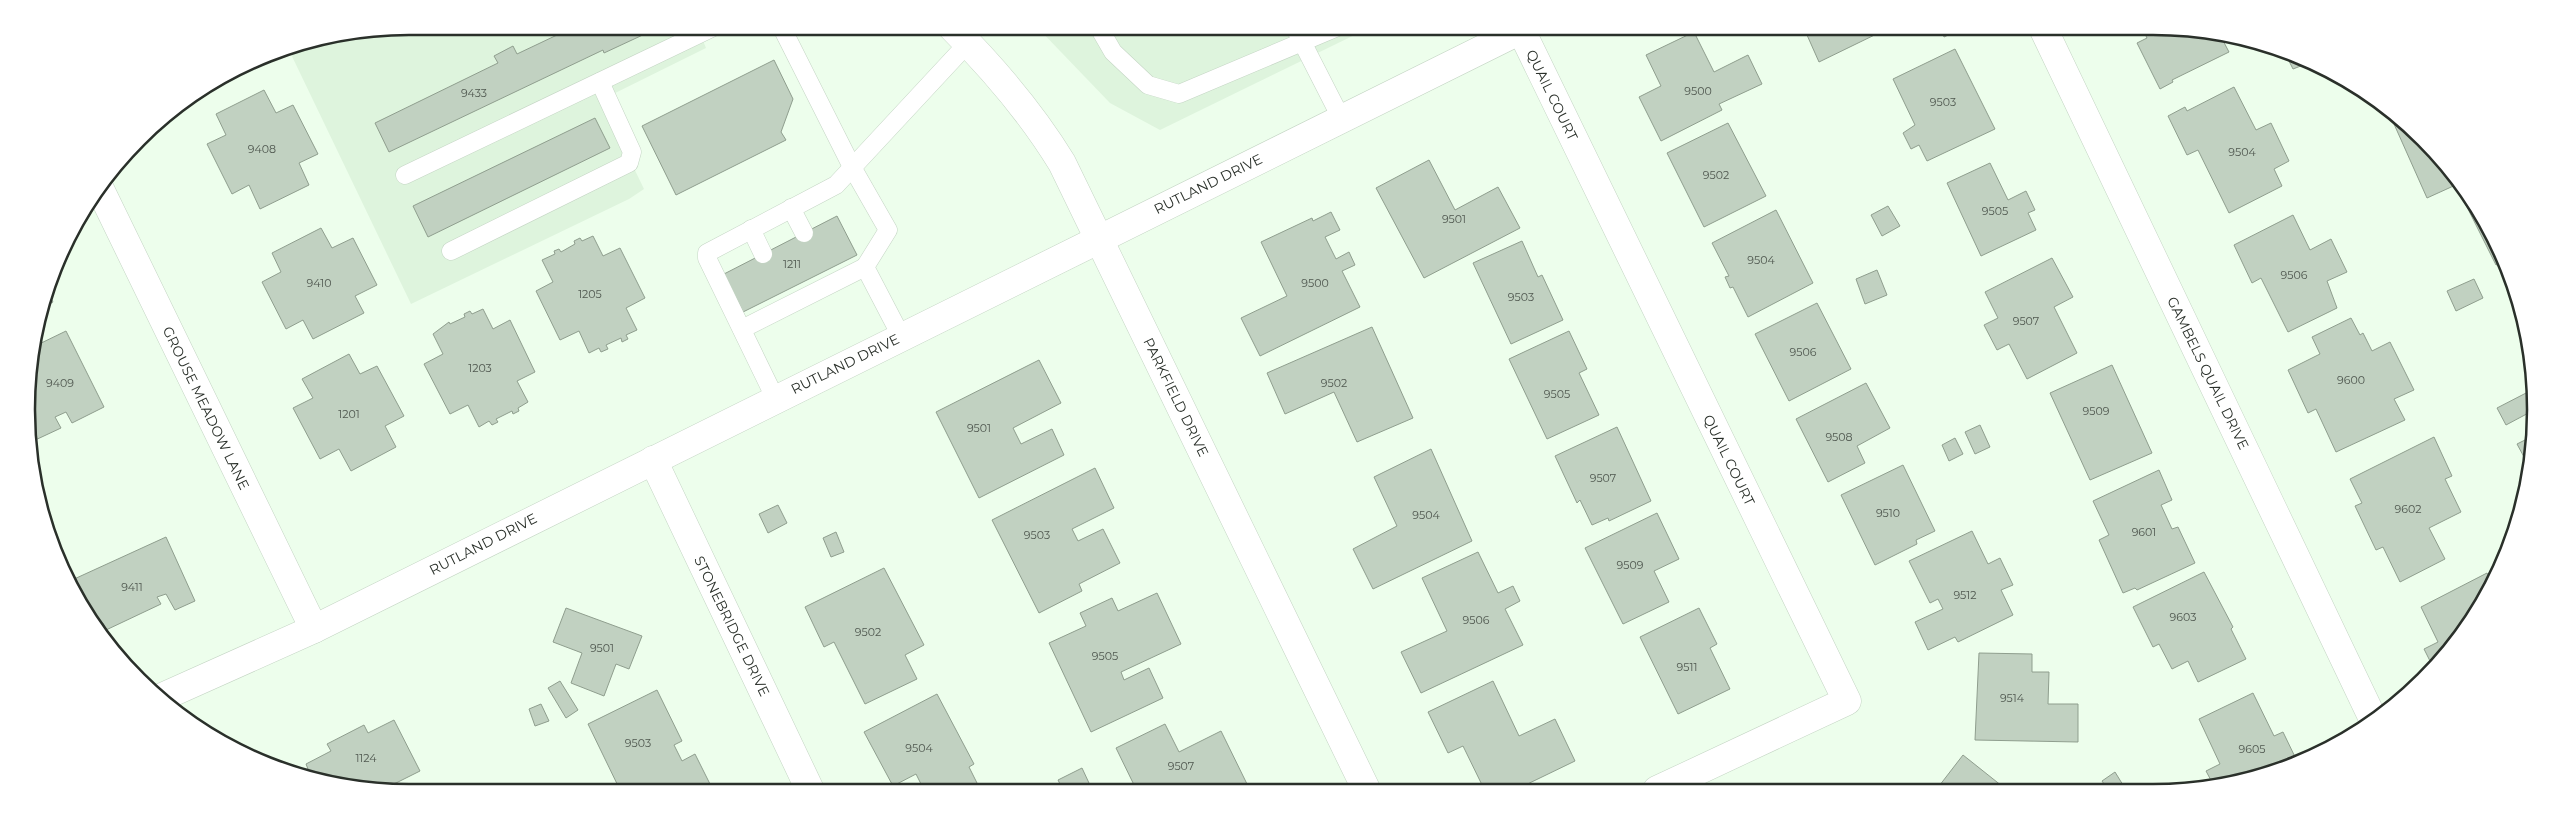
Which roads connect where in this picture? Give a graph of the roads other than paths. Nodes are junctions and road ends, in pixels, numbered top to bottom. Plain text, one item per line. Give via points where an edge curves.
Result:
1 (697, 35) edge
2 (786, 35) edge
3 (960, 35) edge
4 (1103, 35) edge
5 (1299, 35) edge
6 (1320, 35) edge
7 (1511, 35) edge
8 (1528, 35) edge
9 (2046, 35) edge
10 (1303, 43) junction
11 (600, 82) junction
12 (1341, 118) junction
13 (852, 167) junction
14 (405, 175) dead end
15 (103, 195) edge
16 (791, 208) junction
17 (751, 229) junction
18 (804, 233) dead end
19 (1099, 238) junction
20 (451, 250) dead end
21 (763, 254) dead end
22 (865, 267) junction
23 (742, 329) junction
24 (900, 336) junction
25 (775, 398) junction
26 (653, 460) junction
27 (314, 629) junction
28 (167, 695) edge
29 (2371, 714) edge
30 (808, 784) edge
31 (1364, 784) edge
32 (1670, 784) edge

1 - 11 lane
2 - 13 lane
3 - 13 lane
3 - 19 street, PARKFIELD DRIVE via 1040,126
4 - 10 lane via 1113,52 1148,85 1179,94
5 - 10 lane
6 - 10 lane
7 - 12 street, RUTLAND DRIVE
8 - 32 street, QUAIL COURT via 1846,701
9 - 29 street, GAMBELS QUAIL DRIVE
10 - 12 lane
11 - 14 lane
11 - 20 lane via 632,152 629,163
12 - 19 street, RUTLAND DRIVE
13 - 16 lane via 836,184
13 - 22 lane via 888,230
15 - 27 street, GROUSE MEADOW LANE
16 - 17 lane
16 - 18 lane
17 - 21 lane
17 - 23 lane via 707,253 706,258
19 - 24 street, RUTLAND DRIVE
19 - 31 street, PARKFIELD DRIVE
22 - 23 lane via 827,278 785,299
22 - 24 lane
23 - 25 lane
24 - 25 street, RUTLAND DRIVE
25 - 26 street, RUTLAND DRIVE
26 - 27 street, RUTLAND DRIVE
26 - 30 street, STONEBRIDGE DRIVE
27 - 28 street, RUTLAND DRIVE

